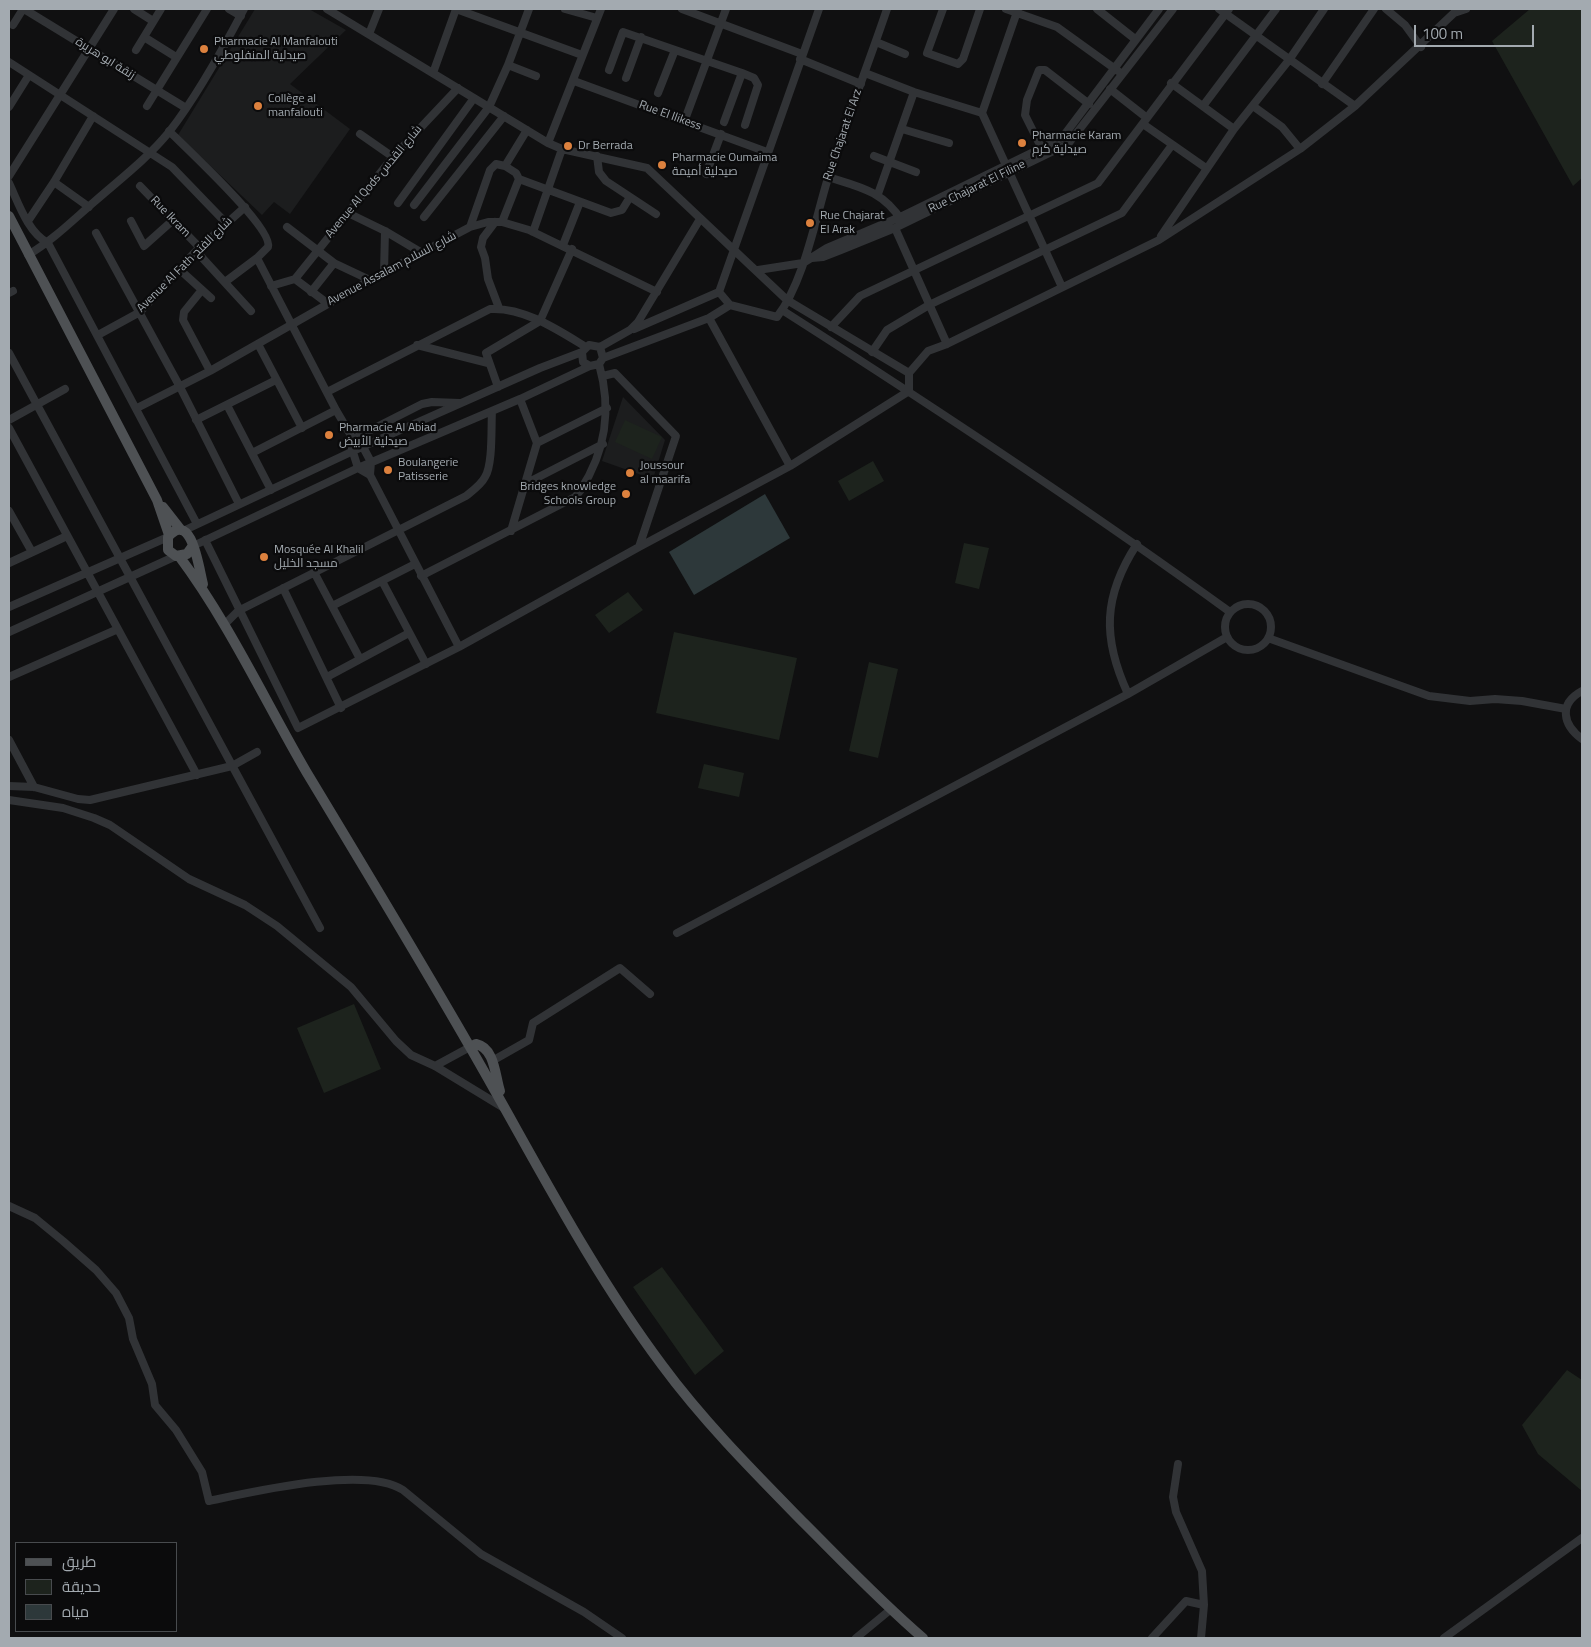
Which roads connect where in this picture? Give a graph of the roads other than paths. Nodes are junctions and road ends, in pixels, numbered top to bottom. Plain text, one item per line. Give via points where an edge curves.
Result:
1 (23, 9) edge
2 (114, 9) edge
3 (134, 9) edge
4 (161, 9) edge
5 (207, 9) edge
6 (230, 9) edge
7 (327, 9) edge
8 (378, 9) edge
9 (456, 9) edge
10 (529, 9) edge
11 (565, 9) edge
12 (601, 9) edge
13 (685, 9) edge
14 (726, 9) edge
15 (818, 9) edge
16 (887, 9) edge
17 (943, 9) edge
18 (980, 9) edge
19 (1006, 9) edge
20 (1097, 9) edge
21 (1173, 9) edge
22 (1276, 9) edge
23 (1324, 9) edge
24 (1374, 9) edge
25 (1386, 9) edge
26 (1466, 9) edge
27 (1157, 10) edge
28 (1224, 10) edge
29 (1018, 11) edge
30 (1453, 11) edge
31 (242, 12) edge
32 (597, 18) junction
33 (154, 21) junction
34 (720, 23) junction
35 (13, 26) dead end
36 (520, 33) junction
37 (369, 34) junction
38 (1256, 35) junction
39 (144, 37) junction
40 (641, 38) junction
41 (1135, 39) junction
42 (876, 42) junction
43 (1421, 47) junction
44 (89, 50) junction
45 (136, 50) dead end
46 (675, 50) junction
47 (904, 54) dead end
48 (582, 56) junction
49 (176, 57) junction
50 (801, 57) junction
51 (1289, 60) junction
52 (706, 61) junction
53 (9, 62) edge
54 (508, 65) junction
55 (1115, 69) junction
56 (609, 70) dead end
57 (433, 73) junction
58 (742, 73) junction
59 (865, 73) junction
60 (1122, 74) junction
61 (29, 75) junction
62 (536, 76) dead end
63 (626, 78) dead end
64 (574, 81) junction
65 (1171, 83) junction
66 (861, 84) junction
67 (1322, 84) junction
68 (458, 88) junction
69 (1110, 89) junction
70 (156, 91) junction
71 (914, 92) junction
72 (658, 93) dead end
73 (60, 94) junction
74 (474, 98) junction
75 (1088, 104) junction
76 (147, 106) dead end
77 (1203, 106) junction
78 (1253, 106) junction
79 (1355, 106) junction
80 (9, 107) edge
81 (489, 107) junction
82 (186, 108) junction
83 (982, 113) junction
84 (94, 116) junction
85 (504, 116) junction
86 (1145, 121) junction
87 (684, 122) junction
88 (724, 122) dead end
89 (745, 125) dead end
90 (902, 129) junction
91 (1234, 129) junction
92 (527, 130) junction
93 (169, 131) junction
94 (360, 134) dead end
95 (721, 134) junction
96 (548, 143) junction
97 (949, 143) dead end
98 (1172, 145) junction
99 (1041, 147) junction
100 (562, 149) junction
101 (1300, 149) junction
102 (767, 152) junction
103 (150, 153) junction
104 (596, 156) junction
105 (874, 156) dead end
106 (393, 157) junction
107 (888, 162) junction
108 (505, 166) junction
109 (1007, 168) junction
110 (1206, 168) junction
111 (916, 172) dead end
112 (706, 174) dead end
113 (9, 176) edge
114 (828, 177) junction
115 (519, 179) junction
116 (54, 182) junction
117 (9, 183) edge
118 (140, 186) dead end
119 (548, 190) junction
120 (878, 194) junction
121 (630, 198) junction
122 (580, 202) junction
123 (398, 203) dead end
124 (414, 205) dead end
125 (89, 207) junction
126 (245, 208) junction
127 (348, 213) junction
128 (656, 214) dead end
129 (9, 216) edge
130 (1028, 216) junction
131 (424, 217) dead end
132 (700, 219) junction
133 (902, 220) junction
134 (28, 221) junction
135 (131, 221) dead end
136 (172, 221) junction
137 (498, 222) junction
138 (227, 224) junction
139 (287, 227) dead end
140 (470, 228) junction
141 (894, 228) junction
142 (385, 231) junction
143 (533, 232) junction
144 (96, 233) dead end
145 (1159, 240) junction
146 (48, 243) junction
147 (563, 245) junction
148 (733, 248) junction
149 (572, 249) junction
150 (1045, 249) junction
151 (198, 250) junction
152 (316, 251) junction
153 (422, 253) junction
154 (28, 255) junction
155 (257, 258) junction
156 (810, 258) junction
157 (334, 263) junction
158 (803, 263) junction
159 (179, 269) junction
160 (758, 270) junction
161 (913, 270) junction
162 (384, 273) junction
163 (295, 279) junction
164 (370, 280) junction
165 (225, 282) junction
166 (271, 286) junction
167 (1062, 288) junction
168 (201, 291) junction
169 (311, 292) junction
170 (657, 292) junction
171 (718, 292) junction
172 (211, 298) dead end
173 (787, 300) junction
174 (327, 303) junction
175 (730, 305) junction
176 (929, 305) junction
177 (499, 308) junction
178 (251, 310) dead end
179 (782, 310) junction
180 (140, 312) junction
181 (709, 318) junction
182 (540, 321) junction
183 (292, 324) junction
184 (831, 327) junction
185 (630, 330) junction
186 (98, 334) junction
187 (258, 344) junction
188 (947, 344) junction
189 (417, 345) junction
190 (584, 350) junction
191 (872, 352) junction
192 (9, 353) edge
193 (601, 356) junction
194 (488, 363) junction
195 (590, 366) junction
196 (210, 371) junction
197 (908, 373) junction
198 (602, 376) junction
199 (276, 380) junction
200 (180, 387) junction
201 (498, 387) junction
202 (65, 390) dead end
203 (909, 391) junction
204 (327, 392) junction
205 (520, 399) junction
206 (461, 403) junction
207 (36, 404) junction
208 (227, 405) junction
209 (137, 408) junction
210 (607, 408) junction
211 (336, 410) junction
212 (492, 411) junction
213 (9, 420) edge
214 (196, 420) junction
215 (9, 428) edge
216 (302, 428) junction
217 (353, 439) junction
218 (537, 442) junction
219 (603, 444) junction
220 (363, 447) junction
221 (351, 452) junction
222 (252, 453) junction
223 (371, 462) junction
224 (790, 466) junction
225 (358, 468) junction
226 (370, 475) junction
227 (525, 484) junction
228 (270, 490) junction
229 (157, 500) junction
230 (239, 504) junction
231 (9, 511) edge
232 (197, 524) junction
233 (182, 530) junction
234 (511, 531) junction
235 (398, 532) junction
236 (67, 536) junction
237 (168, 536) junction
238 (205, 540) junction
239 (1137, 544) junction
240 (192, 546) junction
241 (639, 547) junction
242 (32, 552) junction
243 (177, 556) junction
244 (120, 558) junction
245 (9, 563) edge
246 (415, 564) junction
247 (87, 572) junction
248 (314, 572) junction
249 (421, 576) junction
250 (130, 577) junction
251 (382, 581) junction
252 (283, 588) junction
253 (204, 590) junction
254 (98, 592) junction
255 (332, 606) junction
256 (9, 607) edge
257 (238, 611) junction
258 (1230, 612) junction
259 (224, 625) junction
260 (118, 629) junction
261 (9, 632) edge
262 (409, 633) junction
263 (1227, 637) junction
264 (1268, 638) junction
265 (459, 647) junction
266 (360, 659) junction
267 (426, 664) junction
268 (9, 677) edge
269 (327, 677) junction
270 (1582, 691) edge
271 (1128, 694) junction
272 (341, 708) junction
273 (1566, 709) junction
274 (298, 728) junction
275 (285, 735) junction
276 (1582, 739) edge
277 (9, 740) edge
278 (257, 752) dead end
279 (232, 766) junction
280 (197, 775) junction
281 (9, 786) edge
282 (34, 787) junction
283 (9, 800) edge
284 (320, 928) dead end
285 (677, 934) dead end
286 (650, 994) dead end
287 (470, 1046) junction
288 (492, 1060) junction
289 (435, 1066) junction
290 (505, 1109) junction
291 (9, 1206) edge
292 (1178, 1464) dead end
293 (1582, 1538) edge
294 (1204, 1605) junction
295 (890, 1610) junction
296 (622, 1638) edge
297 (856, 1638) edge
298 (923, 1638) edge
299 (1152, 1638) edge
300 (1201, 1638) edge
301 (1444, 1638) edge

1 - 35 street
1 - 44 street, زنقة ابو هريرة
2 - 44 street
3 - 33 street
4 - 33 street
5 - 49 street
6 - 31 street
7 - 37 street
8 - 37 street
9 - 36 street
9 - 57 street
10 - 36 street
11 - 32 street
12 - 32 street
13 - 34 street
14 - 34 street
15 - 50 street
16 - 42 street, Rue Chajarat El Arz
17 - 18 street via 927,53 958,64 963,59
19 - 29 street
20 - 41 street
21 - 60 street, Rue Chajarat El Filine
22 - 38 street
23 - 51 street
24 - 67 street
25 - 43 street
26 - 30 street
27 - 41 street, Rue Chajarat El Filine
28 - 38 street
28 - 65 street
29 - 55 street via 1057,27
29 - 83 street
30 - 43 street
31 - 82 street
32 - 48 street
33 - 39 street
34 - 50 street
34 - 52 street
36 - 48 street
36 - 54 street
37 - 57 street
38 - 51 street
38 - 77 street
39 - 45 street
39 - 49 street
40 - 46 street
40 - 56 street via 623,32
40 - 63 street
41 - 55 street, Rue Chajarat El Filine
42 - 47 street
42 - 59 street, Rue Chajarat El Arz
43 - 79 street
44 - 70 street, زنقة ابو هريرة
44 - 73 street
46 - 52 street
46 - 72 street
48 - 64 street
49 - 70 street
50 - 66 street
50 - 102 street
51 - 67 street
51 - 78 street
52 - 58 street
52 - 87 street
53 - 61 street
54 - 62 street
54 - 81 street
55 - 60 street
55 - 75 street, Rue Chajarat El Filine
57 - 68 street
58 - 88 street
58 - 89 street via 754,78 758,85
59 - 66 street, Rue Chajarat El Arz
59 - 71 street
60 - 69 street, Rue Chajarat El Filine
61 - 73 street
61 - 80 street
64 - 87 street, Rue El Ilikess
64 - 96 street
65 - 77 street
65 - 86 street
66 - 114 street, Rue Chajarat El Arz
67 - 79 street
68 - 74 street
68 - 106 street, Avenue Al Qods شارع القدس
69 - 86 street
69 - 109 street, Rue Chajarat El Filine via 1068,144
70 - 76 street
70 - 82 street, زنقة ابو هريرة
71 - 83 street
71 - 90 street
73 - 84 street
73 - 113 street
74 - 81 street
74 - 123 street
75 - 99 street, Rue Chajarat El Filine via 1068,133
75 - 99 street via 1045,70 1039,70 1027,100 1025,115
77 - 91 street
78 - 91 street
78 - 101 street via 1282,127
79 - 101 street
81 - 85 street
81 - 124 street
82 - 93 street
83 - 109 street
84 - 103 street
84 - 116 street
85 - 92 street
85 - 131 street
86 - 98 street
86 - 130 street via 1098,183
87 - 95 street, Rue El Ilikess
90 - 97 street
90 - 107 street
91 - 110 street
92 - 96 street
92 - 108 street
93 - 103 street
93 - 126 street
94 - 106 street
95 - 102 street, Rue El Ilikess
95 - 112 street
96 - 100 street
98 - 110 street
98 - 150 street via 1122,213
99 - 109 street, Rue Chajarat El Filine
100 - 104 street
100 - 119 street
101 - 145 street
102 - 148 street
103 - 125 street
103 - 138 street via 179,173
104 - 121 street via 602,176
104 - 132 street via 647,168
105 - 107 street
106 - 127 street, Avenue Al Qods شارع القدس
107 - 111 street
107 - 120 street
108 - 115 street
108 - 140 street via 496,164 490,170
109 - 130 street
109 - 133 street, Rue Chajarat El Filine
110 - 145 street
114 - 120 street
114 - 158 street, Rue Chajarat El Arz
115 - 119 street
115 - 137 street
116 - 125 street
116 - 134 street
117 - 134 street
118 - 136 street, Rue Ikram
119 - 122 street
119 - 143 street
120 - 133 street
121 - 122 street via 617,213
121 - 128 street
122 - 147 street
125 - 146 street
126 - 138 street, Avenue Al Fath شارع الفتح
126 - 155 street via 269,241 267,249
127 - 142 street
127 - 152 street, Avenue Al Qods شارع القدس
129 - 154 main road
130 - 150 street
130 - 161 street
132 - 148 street
132 - 170 street
133 - 141 street, Rue Chajarat El Filine
133 - 156 street, Rue Chajarat El Filine via 827,248
134 - 146 street via 39,237
135 - 136 street via 144,246
136 - 151 street, Rue Ikram
137 - 140 street, Avenue Assalam شارع السلام
137 - 143 street
137 - 177 street via 483,238 481,247
138 - 151 street, Avenue Al Fath شارع الفتح
139 - 152 street
140 - 153 street, Avenue Assalam شارع السلام
141 - 156 street, Rue Chajarat El Filine via 823,257
141 - 161 street
142 - 153 street
142 - 162 street
143 - 147 street
144 - 180 street
145 - 167 street
146 - 154 street
146 - 186 street
147 - 149 street
148 - 160 street
148 - 171 street
149 - 170 street
149 - 182 street
150 - 167 street
150 - 176 street
151 - 159 street, Avenue Al Fath شارع الفتح
151 - 165 street, Rue Ikram
152 - 157 street
152 - 163 street, Avenue Al Qods شارع القدس
153 - 162 street, Avenue Assalam شارع السلام
154 - 229 main road
155 - 165 street
155 - 166 street
156 - 158 street, Rue Chajarat El Filine
157 - 164 street
157 - 169 street
158 - 160 street
158 - 173 street
159 - 168 street
159 - 180 street, Avenue Al Fath شارع الفتح
160 - 173 street
161 - 176 street
161 - 184 street via 860,296
162 - 164 street, Avenue Assalam شارع السلام
163 - 166 street
163 - 169 street
164 - 174 street, Avenue Assalam شارع السلام
165 - 178 street, Rue Ikram
166 - 183 street
167 - 188 street
168 - 172 street
168 - 196 street via 184,312 183,320
169 - 174 street
170 - 185 street
171 - 175 street
171 - 185 street
173 - 179 street
173 - 184 street
174 - 183 street, Avenue Assalam شارع السلام
175 - 179 street via 777,317
175 - 181 street
176 - 188 street
176 - 191 street via 887,330
177 - 182 street
177 - 189 street via 485,310
179 - 203 street
180 - 186 street, Avenue Al Fath شارع الفتح
180 - 200 street
181 - 193 street
181 - 224 street
182 - 190 street
182 - 194 street via 488,350 485,354
183 - 187 street, Avenue Assalam شارع السلام
183 - 204 street
184 - 191 street
185 - 193 street
186 - 209 street
187 - 196 street, Avenue Assalam شارع السلام
187 - 199 street
188 - 197 street via 928,351
189 - 194 street
189 - 204 street
190 - 193 street via 592,345
190 - 195 street via 583,362
190 - 201 street
191 - 197 street
192 - 207 street
193 - 195 street
193 - 198 street
194 - 201 street
195 - 205 street
196 - 200 street, Avenue Assalam شارع السلام
197 - 203 street
198 - 210 street
198 - 241 street via 615,373 676,436
199 - 208 street
199 - 216 street
200 - 209 street, Avenue Assalam شارع السلام
200 - 214 street
201 - 206 street
202 - 207 street
203 - 224 street
203 - 239 street
204 - 211 street
205 - 212 street
205 - 218 street
206 - 217 street via 422,404
206 - 220 street
207 - 213 street
207 - 244 street
208 - 214 street
208 - 222 street
209 - 232 street
210 - 218 street
210 - 219 street
211 - 216 street
211 - 217 street
212 - 223 street
212 - 235 street via 489,470 485,479 466,496
214 - 230 street
215 - 236 street
216 - 222 street
217 - 220 street
217 - 221 street
218 - 227 street
219 - 227 street
219 - 234 street via 585,484 575,497
220 - 221 street
220 - 223 street
221 - 225 street
221 - 228 street
222 - 228 street
223 - 225 street
223 - 226 street
224 - 241 street
225 - 226 street
225 - 238 street
226 - 235 street
227 - 234 street
228 - 230 street
229 - 233 main road
229 - 237 main road
230 - 232 street
231 - 242 street
232 - 233 street
233 - 237 main road
233 - 240 main road via 191,536
234 - 249 street
235 - 246 street
235 - 248 street
236 - 242 street
236 - 247 street
237 - 243 main road via 168,550
237 - 244 street
238 - 240 street
238 - 257 street
239 - 258 street
239 - 271 street via 1121,568 1109,623 1118,672
240 - 243 main road via 187,554
240 - 253 main road
241 - 265 street
242 - 245 street
243 - 250 street
243 - 253 main road
244 - 247 street
244 - 250 street
246 - 249 street
246 - 251 street
247 - 254 street
247 - 256 street
248 - 252 street
248 - 255 street
249 - 265 street
250 - 254 street
250 - 279 street
251 - 255 street
251 - 262 street
252 - 257 street
252 - 269 street
253 - 259 main road
254 - 260 street
254 - 261 street
255 - 266 street
257 - 259 street
257 - 274 street
258 - 263 street via 1225,622
258 - 264 street via 1240,604 1248,603 1263,609 1271,622
259 - 275 main road
260 - 268 street
260 - 280 street
262 - 266 street
262 - 267 street
263 - 264 street via 1237,648 1245,650 1259,647
263 - 271 street
264 - 273 street via 1429,696 1470,701 1522,701
265 - 267 street
266 - 269 street
267 - 272 street
269 - 272 street
270 - 273 street
271 - 285 street
272 - 274 street
273 - 276 street via 1569,728
274 - 275 street
275 - 287 main road
277 - 282 street
278 - 279 street
279 - 280 street
279 - 284 street
280 - 282 street via 90,800
281 - 282 street
283 - 289 street via 56,806 94,818 190,878 251,908 351,988 402,1048
286 - 288 street via 620,968 533,1023 529,1040
287 - 288 main road via 482,1046
287 - 289 street
287 - 290 main road
288 - 290 main road
289 - 290 street
290 - 295 main road via 622,1308 662,1366 758,1476
291 - 296 street via 35,1218 96,1270 116,1293 129,1318 133,1339 152,1384 155,1405 176,1430 202,1472 209,1501 311,1483 388,1482 403,1490 481,1554 584,1612
292 - 294 street via 1173,1497 1176,1512 1202,1571
293 - 301 street
294 - 299 street via 1186,1601
294 - 300 street
295 - 297 street
295 - 298 main road

